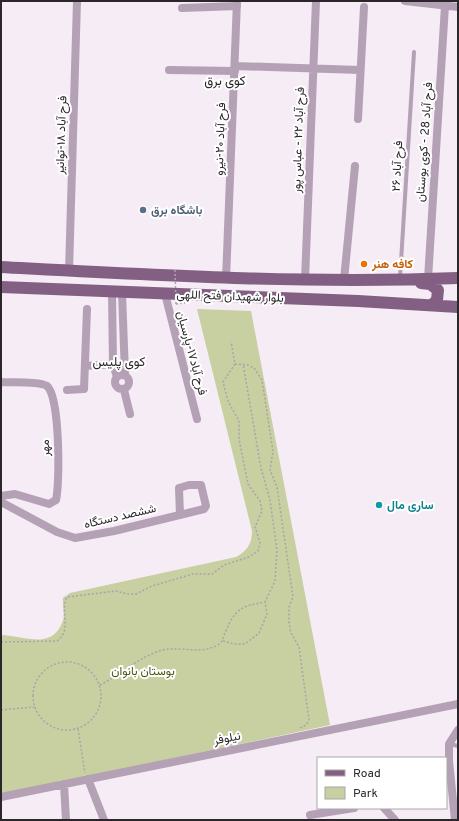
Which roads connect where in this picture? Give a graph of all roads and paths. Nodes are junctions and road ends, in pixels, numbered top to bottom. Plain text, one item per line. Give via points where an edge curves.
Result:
1 (77, 1) edge
2 (316, 1) edge
3 (405, 1) edge
4 (237, 3) edge
5 (445, 6) junction
6 (364, 7) dead end
7 (458, 7) edge
8 (182, 8) dead end
9 (414, 52) dead end
10 (235, 69) junction
11 (312, 69) junction
12 (169, 70) dead end
13 (360, 70) junction
14 (358, 119) dead end
15 (355, 166) dead end
16 (1, 267) edge
17 (175, 270) dead end
18 (68, 271) junction
19 (458, 278) edge
20 (226, 279) junction
21 (428, 279) junction
22 (304, 280) junction
23 (344, 280) junction
24 (373, 280) junction
25 (400, 280) junction
26 (1, 287) edge
27 (117, 292) junction
28 (165, 294) junction
29 (185, 305) dead end
30 (432, 305) junction
31 (458, 307) edge
32 (87, 309) dead end
33 (231, 342) dead end
34 (113, 364) junction
35 (235, 364) junction
36 (243, 364) junction
37 (85, 366) junction
38 (121, 376) junction
39 (1, 382) edge
40 (67, 390) dead end
41 (124, 390) junction
42 (130, 414) dead end
43 (197, 418) dead end
44 (1, 496) edge
45 (1, 502) edge
46 (180, 515) dead end
47 (265, 602) junction
48 (223, 641) junction
49 (1, 642) edge
50 (100, 685) junction
51 (458, 704) edge
52 (34, 707) junction
53 (1, 710) edge
54 (298, 729) dead end
55 (78, 730) junction
56 (458, 730) edge
57 (449, 744) junction
58 (458, 746) edge
59 (86, 776) junction
60 (64, 784) junction
61 (1, 798) edge
62 (348, 809) edge
63 (385, 809) edge
64 (310, 815) dead end
65 (66, 820) edge
66 (104, 820) edge
67 (395, 820) edge
68 (455, 820) edge

1 - 18 street, فرح آباد ۱۸-توانیر
2 - 11 street, فرح آباد ۲۲ - عباس پور
3 - 5 street
4 - 8 street
4 - 10 street, فرح آباد ۲۰-نیرو
5 - 7 street
5 - 21 street, فرح آباد 28 - کوی بوستان
6 - 13 street
9 - 25 lane, فرح آباد ۲۶
10 - 11 street
10 - 12 street
10 - 20 street, فرح آباد ۲۰-نیرو
11 - 13 street
11 - 22 street, فرح آباد ۲۲ - عباس پور
13 - 14 street
15 - 23 street
16 - 18 main road, بلوار شهیدان فتح اللهی
17 - 29 path, bridge via 176,304
18 - 20 main road, بلوار شهیدان فتح اللهی
19 - 21 main road, بلوار شهیدان فتح اللهی
20 - 22 main road, بلوار شهیدان فتح اللهی
21 - 25 main road, بلوار شهیدان فتح اللهی
22 - 23 main road, بلوار شهیدان فتح اللهی
23 - 24 main road, بلوار شهیدان فتح اللهی
24 - 25 main road, بلوار شهیدان فتح اللهی
24 - 30 main road via 382,283 430,284 438,290 437,300
26 - 27 main road, بلوار شهیدان فتح اللهی
27 - 28 main road, بلوار شهیدان فتح اللهی
27 - 34 street
27 - 38 street
28 - 30 main road, بلوار شهیدان فتح اللهی
28 - 43 street, فرح آباد۱۷-پارسیان
30 - 31 main road, بلوار شهیدان فتح اللهی
32 - 37 street
33 - 35 path
34 - 37 street
34 - 38 street
35 - 36 path
35 - 49 path via 223,382 228,401 239,422 239,439 248,484 260,501 262,511 255,527 260,543 258,551 249,557 224,565 212,574 193,574 152,586 136,594 116,591 67,597 66,630 57,640
36 - 47 path via 261,468 270,500 277,550 275,581
36 - 54 path via 257,370 262,380 271,430 273,451 270,470 277,487 293,597 289,607 290,633 299,647 309,720
37 - 40 street via 84,390
38 - 41 street via 130,381
38 - 41 street via 114,383
39 - 44 street, مهر via 42,384 53,395 59,487 56,500 48,504 15,494
41 - 42 street
45 - 46 street, ششصد دستگاه via 57,532 75,538
47 - 48 path via 244,606 233,616
47 - 48 path via 265,622 256,636 245,644
48 - 50 path via 203,649 170,648 148,655
50 - 52 path via 90,670 74,662 56,663 41,672 33,689
50 - 55 path via 101,704 93,720
51 - 59 street, نیلوفر
52 - 53 path
52 - 55 path via 44,722 60,730
55 - 59 path
56 - 57 street
57 - 58 lane
57 - 68 street
59 - 60 street, نیلوفر
59 - 66 street
60 - 61 street, نیلوفر
60 - 65 street
62 - 64 street
63 - 67 street

